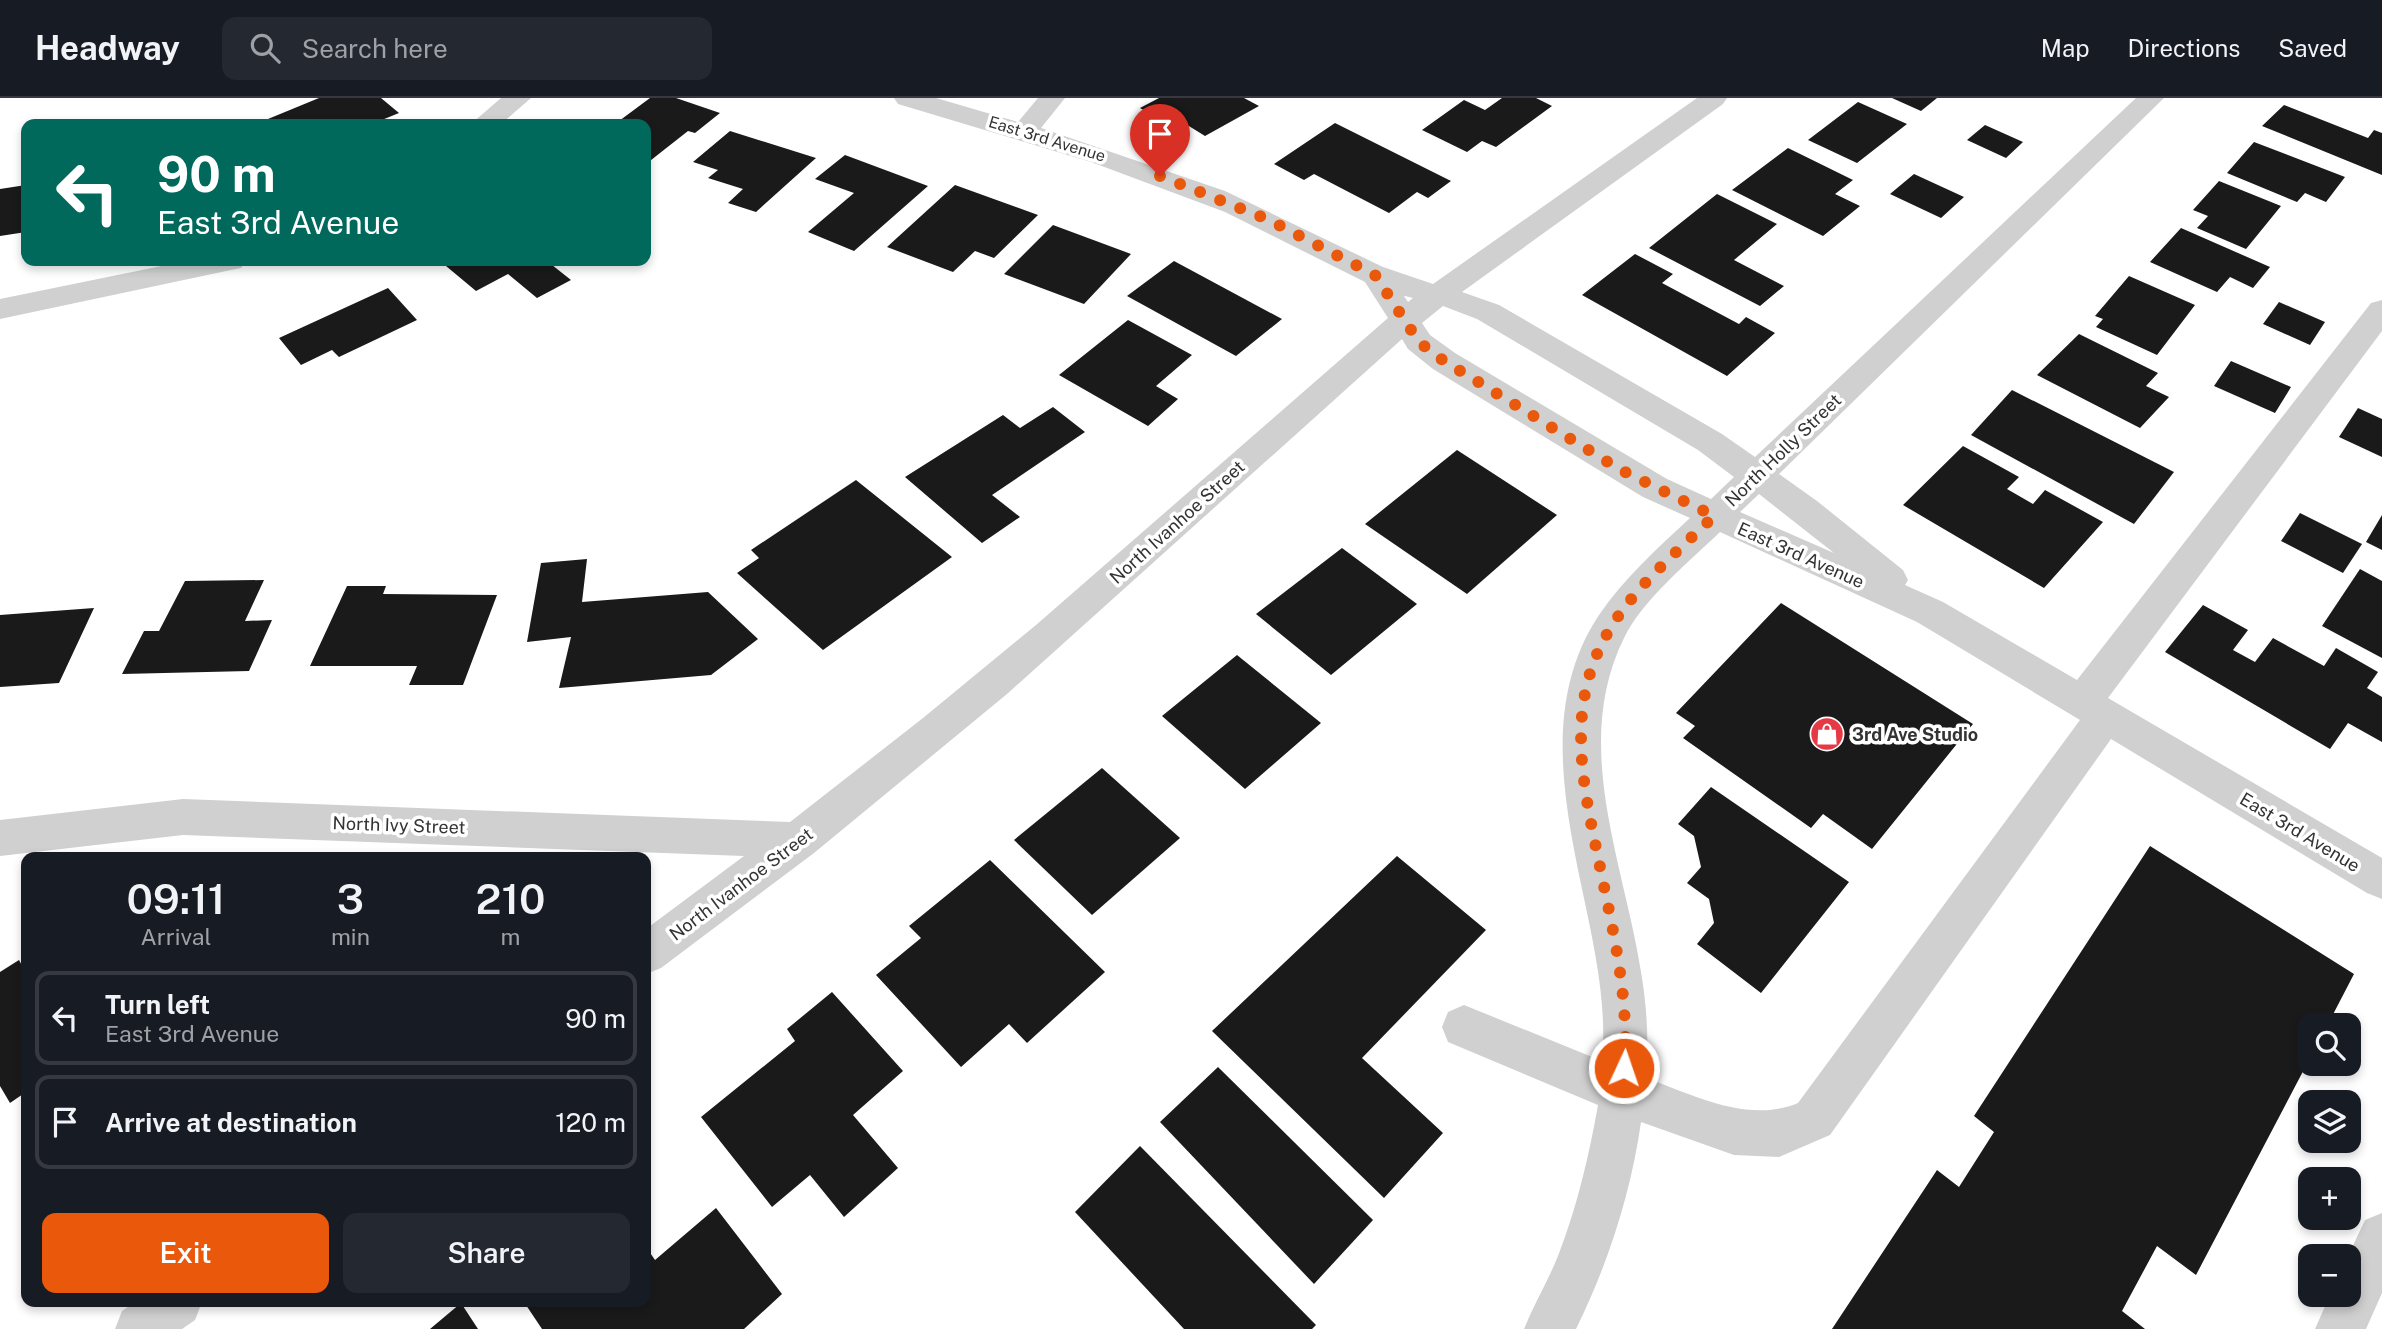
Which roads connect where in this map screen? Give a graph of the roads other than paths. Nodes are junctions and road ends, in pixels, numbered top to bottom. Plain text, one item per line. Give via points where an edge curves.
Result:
1 (518, 98) edge
2 (907, 98) edge
3 (1052, 98) edge
4 (1714, 98) edge
5 (2151, 98) edge
6 (491, 119) edge
7 (1024, 131) junction
8 (207, 266) edge
9 (1375, 275) junction
10 (1437, 294) junction
11 (0, 309) edge
12 (2382, 310) edge
13 (1404, 321) junction
14 (1757, 474) junction
15 (1714, 516) junction
16 (1930, 612) junction
17 (2093, 709) junction
18 (0, 838) edge
19 (800, 840) junction
20 (2382, 880) edge
21 (651, 950) edge
22 (1464, 1027) dead end
23 (1622, 1092) junction
24 (2382, 1237) edge
25 (170, 1307) edge
26 (141, 1329) edge
27 (1549, 1329) edge
28 (2340, 1329) edge

1 - 6 street
2 - 7 street, East 3rd Avenue
3 - 7 street
4 - 10 street, North Ivanhoe Street
5 - 14 street, North Holly Street
7 - 9 street, East 3rd Avenue via 1215,197
8 - 11 street
9 - 10 street, East 3rd Avenue
9 - 13 street, East 3rd Avenue
10 - 13 street, North Ivanhoe Street
10 - 14 street, East 3rd Avenue via 1488,312 1692,430
12 - 17 street
13 - 15 street, East 3rd Avenue via 1419,342 1444,361 1621,470
13 - 19 street, North Ivanhoe Street via 1023,658
14 - 15 street, North Holly Street
14 - 16 street, East 3rd Avenue
15 - 16 street, East 3rd Avenue
15 - 23 street, North Holly Street via 1619,615 1596,656 1583,697 1579,751 1584,792 1621,977 1626,1045
16 - 17 street, East 3rd Avenue
17 - 20 street, East 3rd Avenue
17 - 23 street via 1814,1119 1779,1134 1734,1132
18 - 19 street, North Ivy Street via 183,817
19 - 21 street, North Ivanhoe Street
22 - 23 street
23 - 27 street, North Holly Street via 1599,1208 1581,1263
24 - 28 street
25 - 26 street

